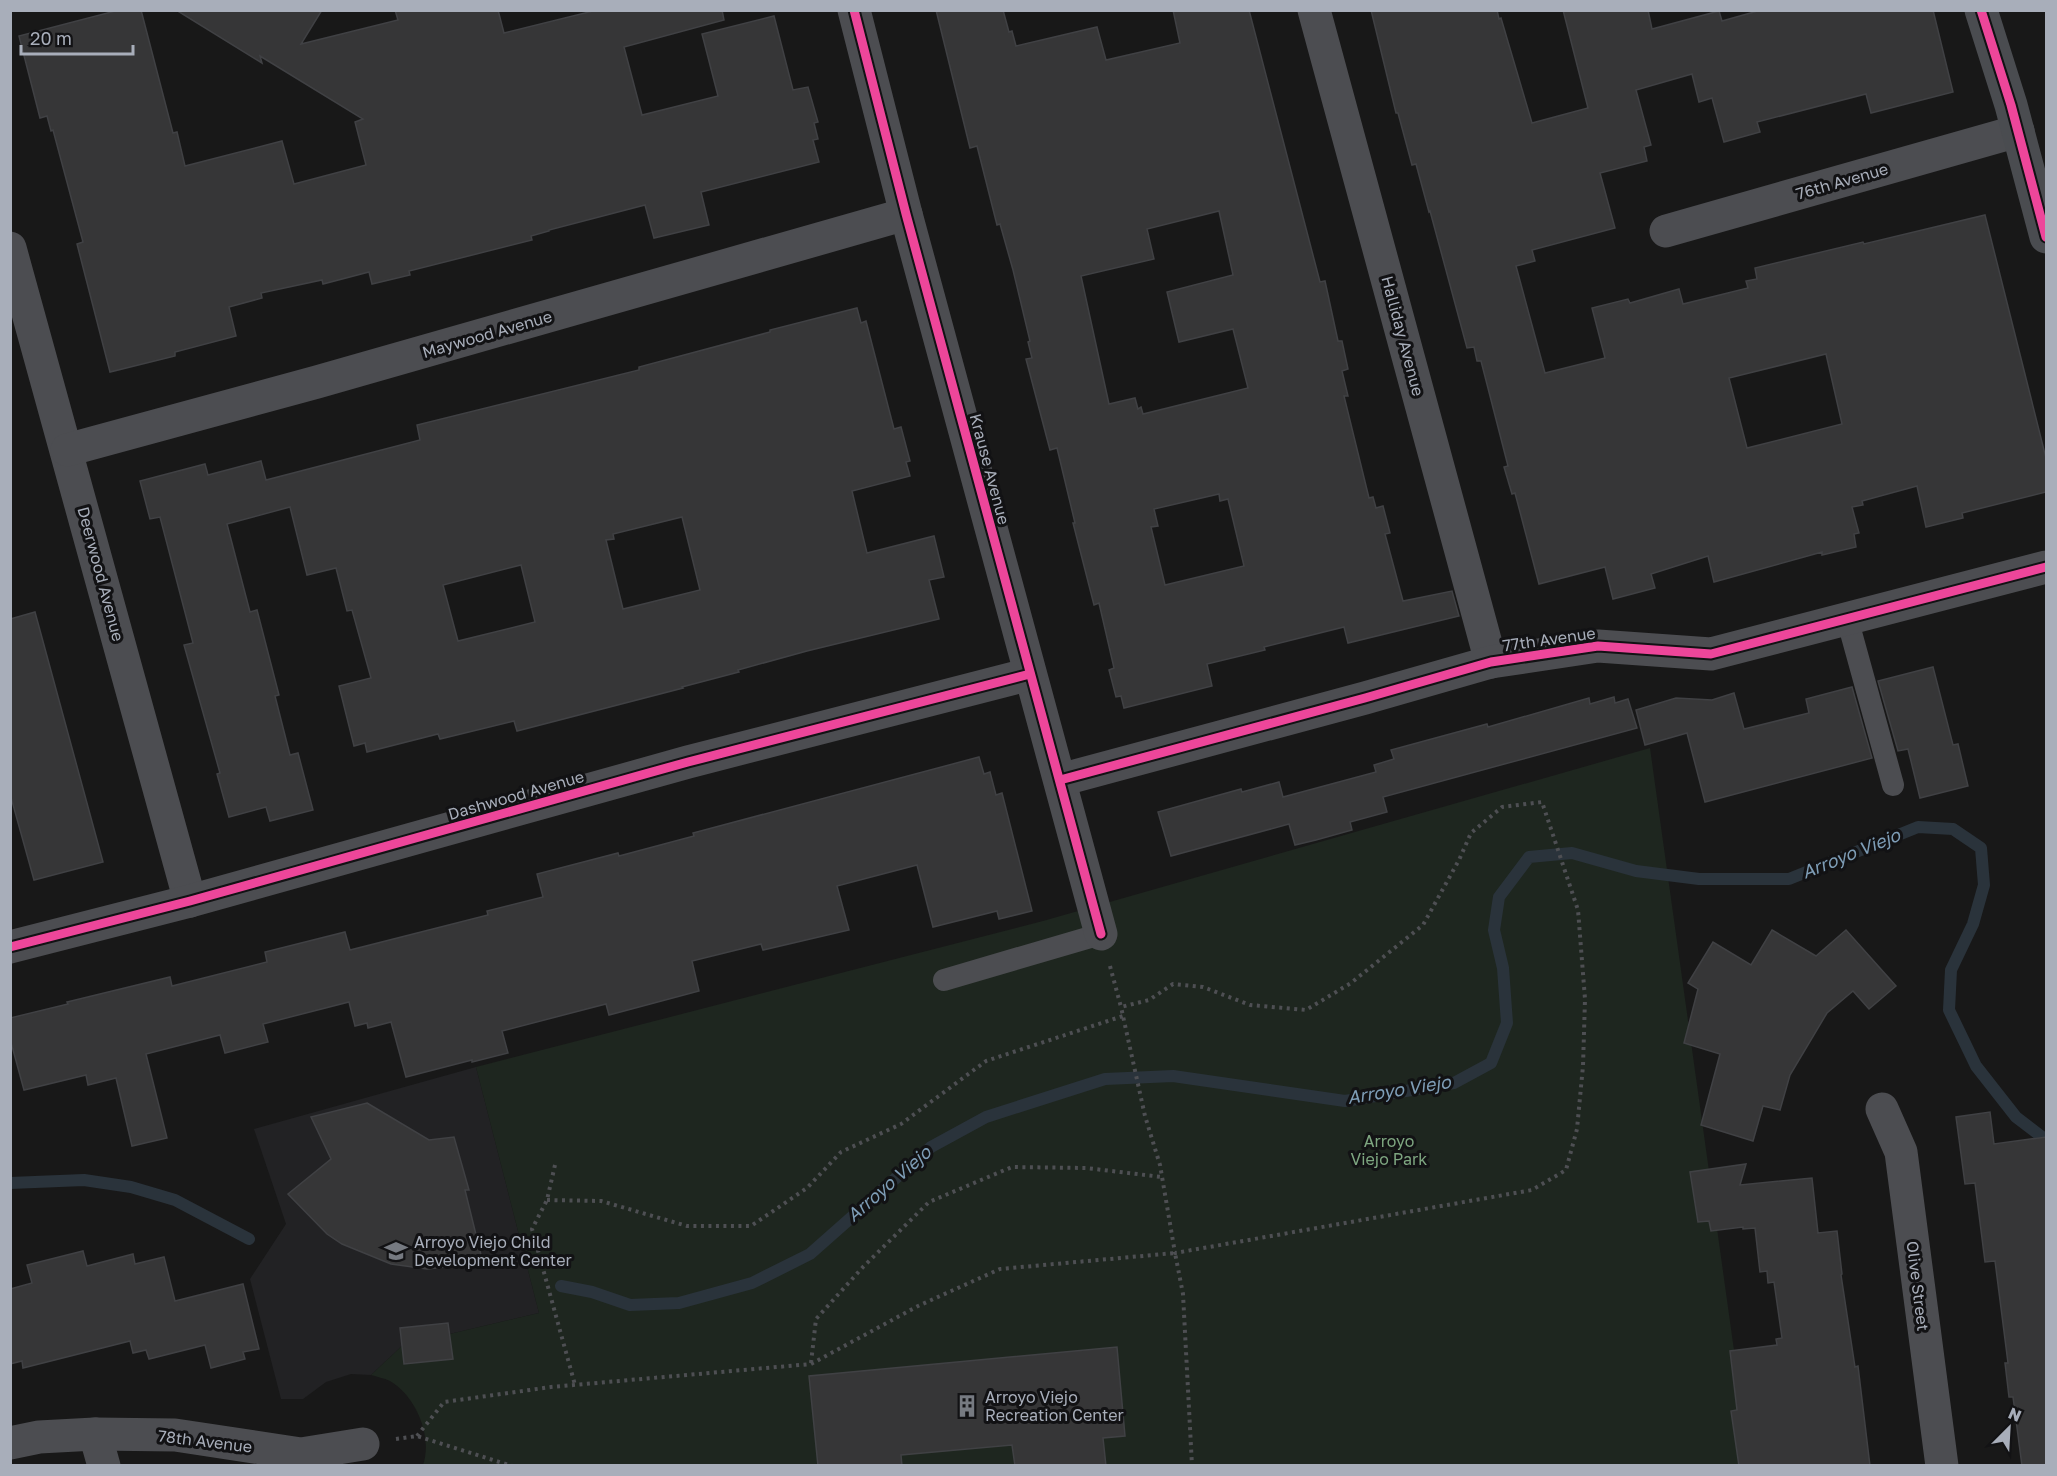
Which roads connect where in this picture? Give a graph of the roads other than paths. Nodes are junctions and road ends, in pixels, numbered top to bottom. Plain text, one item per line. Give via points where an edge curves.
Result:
1 (854, 10) edge
2 (1314, 10) edge
3 (1981, 10) edge
4 (2018, 131) junction
5 (906, 214) junction
6 (1666, 231) dead end
7 (2046, 237) edge
8 (10, 248) edge
9 (67, 450) junction
10 (2046, 567) edge
11 (1847, 618) junction
12 (1491, 662) junction
13 (1030, 674) junction
14 (1060, 780) junction
15 (1893, 785) dead end
16 (190, 901) junction
17 (1101, 933) joint
18 (10, 947) edge
19 (944, 980) dead end
20 (1882, 1109) dead end
21 (95, 1434) junction
22 (10, 1443) edge
23 (363, 1444) road end
24 (104, 1466) edge
25 (1942, 1466) edge

1 - 5 street, Krause Avenue
2 - 12 street, Halliday Avenue
3 - 4 main road
4 - 6 street, 76th Avenue
4 - 7 main road
5 - 9 street, Maywood Avenue
5 - 13 street, Krause Avenue
8 - 9 street, Deerwood Avenue
9 - 16 street, Deerwood Avenue
10 - 11 street, 77th Avenue
11 - 12 street, 77th Avenue via 1711,654 1598,646
11 - 15 lane
12 - 14 street, 77th Avenue
13 - 14 street, Krause Avenue
13 - 16 street, Dashwood Avenue via 688,762
14 - 17 street, Krause Avenue
16 - 18 street, Dashwood Avenue
17 - 19 lane
20 - 25 street, Olive Street via 1901,1152
21 - 22 street, 78th Avenue
21 - 23 street, 78th Avenue via 175,1435 301,1454
21 - 24 street

